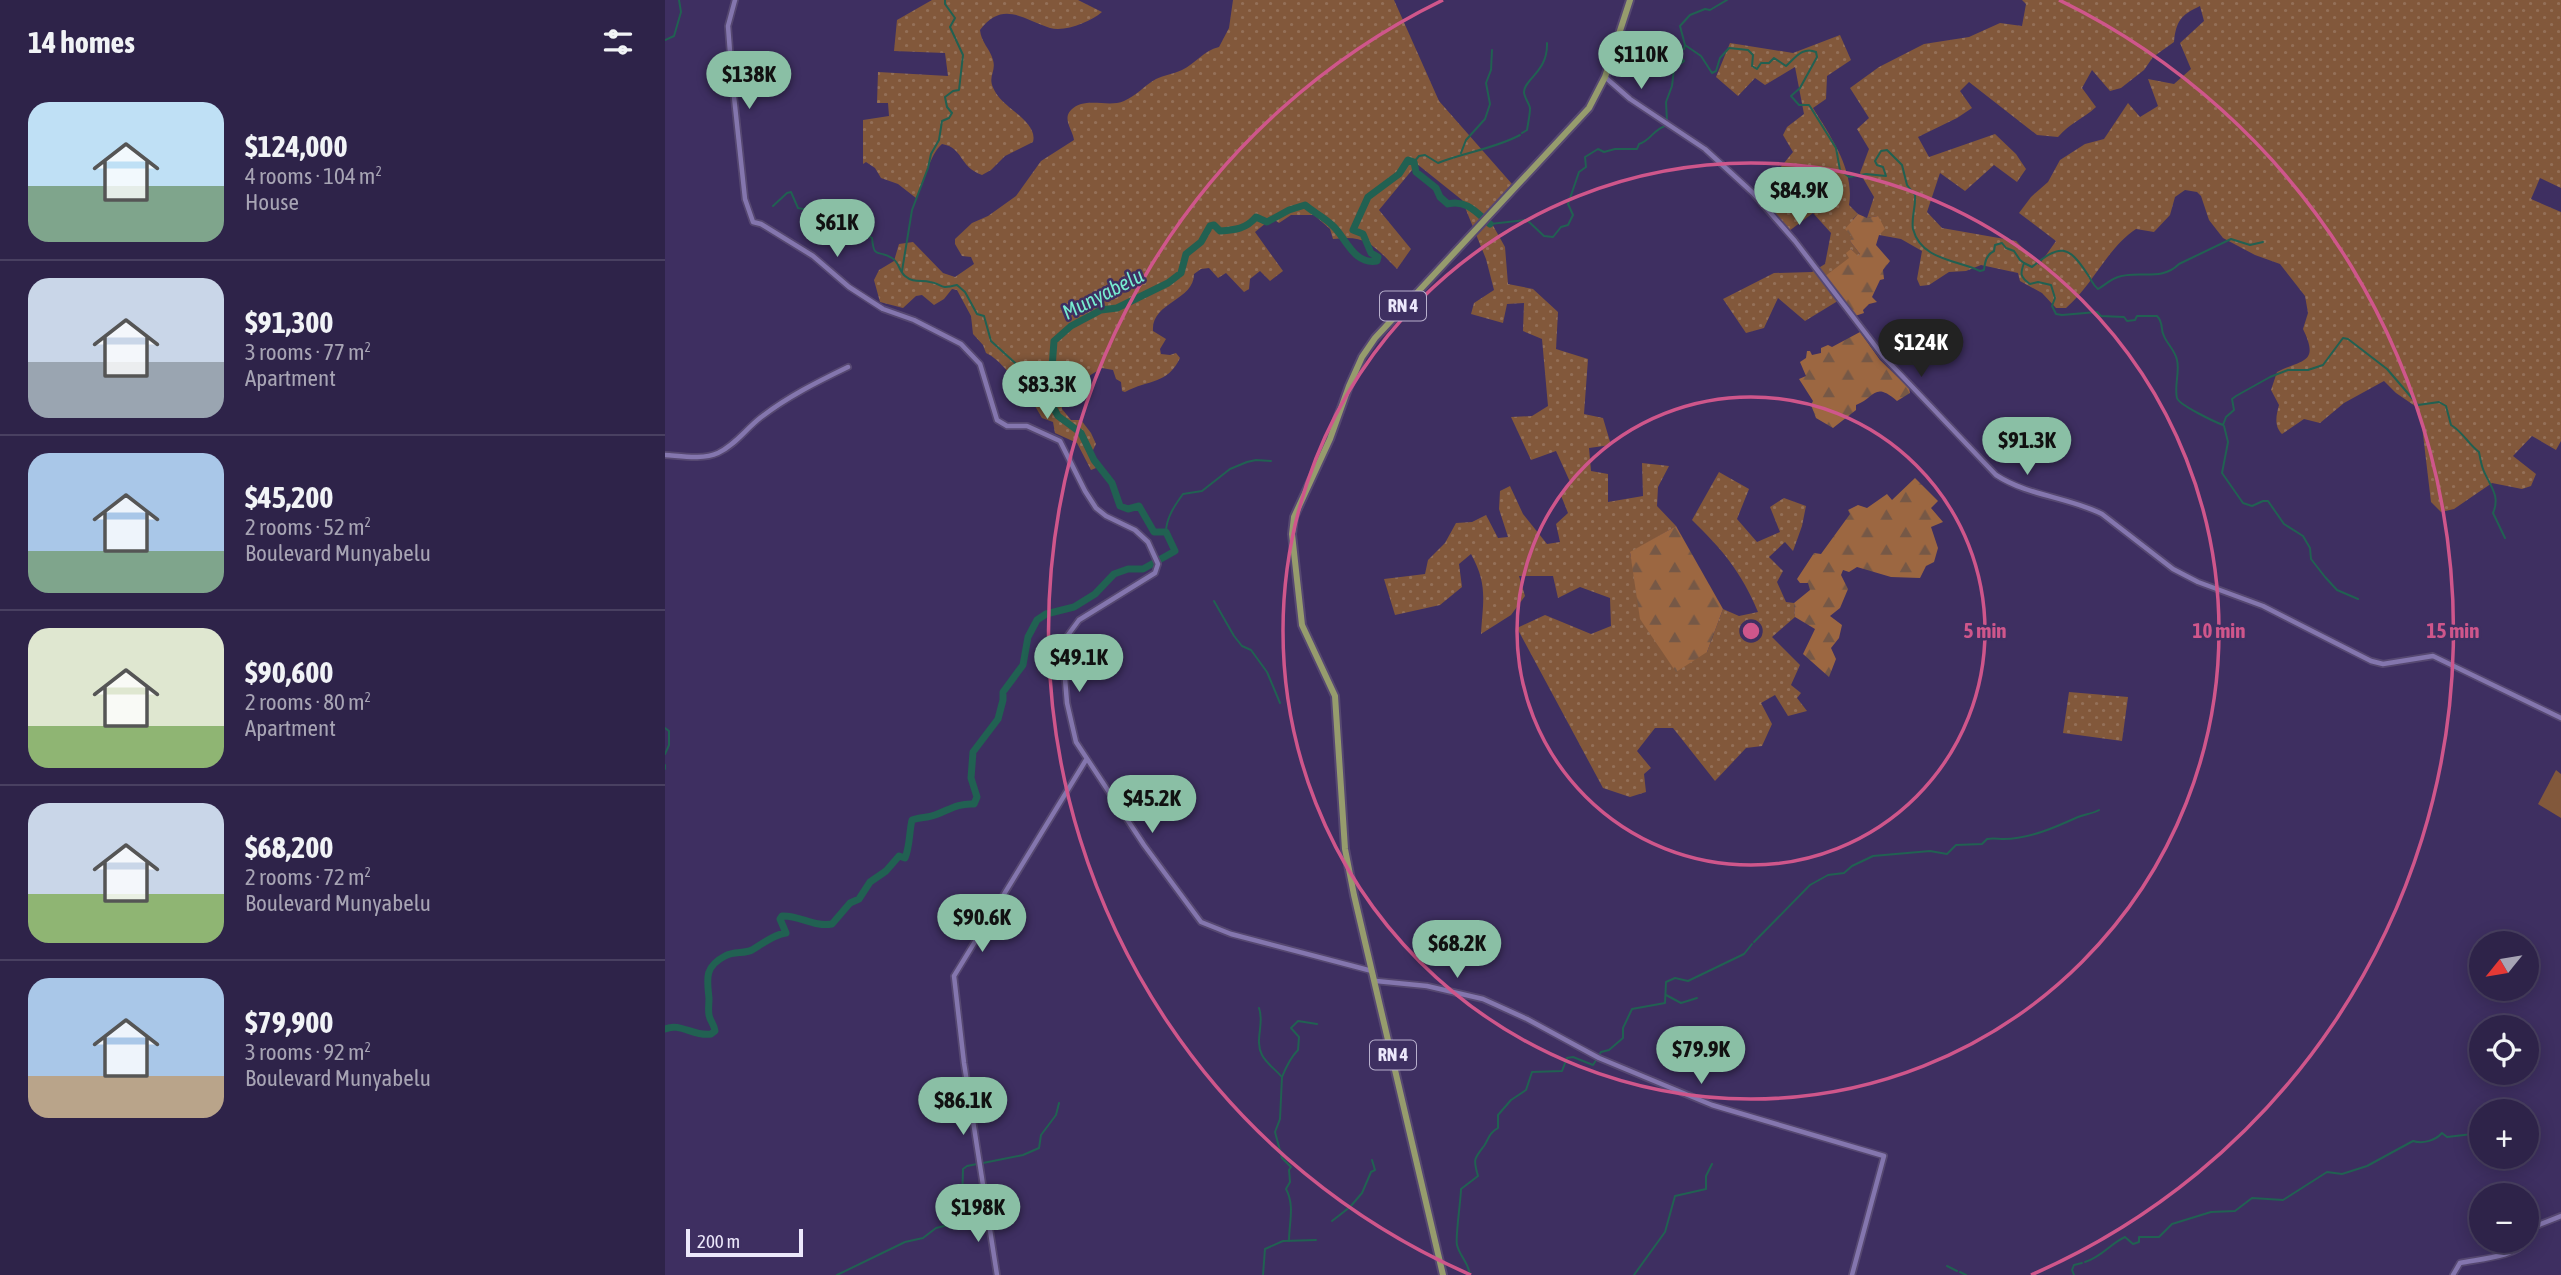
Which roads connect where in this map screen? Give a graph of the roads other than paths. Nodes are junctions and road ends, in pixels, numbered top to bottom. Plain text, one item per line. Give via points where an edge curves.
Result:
1 (735, 0) edge
2 (1630, 0) edge
3 (1605, 77) junction
4 (848, 367) dead end
5 (665, 455) edge
6 (2561, 718) edge
7 (1086, 760) junction
8 (1374, 972) junction
9 (1376, 981) junction
10 (2561, 1216) edge
11 (2539, 1225) edge
12 (2508, 1253) edge
13 (997, 1275) edge
14 (1443, 1275) edge
15 (1852, 1275) edge
16 (2453, 1275) edge

1 - 7 street via 728,26 732,78 745,199 753,222 813,256 883,309 961,344 980,364 997,420 1007,426 1027,426 1060,441 1090,500 1106,516 1135,530 1157,561 1150,578 1079,620 1068,635 1064,649 1067,703 1076,742
2 - 3 highway, RN 4
3 - 6 street via 1705,149 1753,193 1888,363 2011,485 2090,508 2180,573 2274,612 2371,661 2383,664 2433,656
3 - 8 highway, RN 4 via 1589,108 1375,338 1362,357 1294,517 1303,625 1335,696 1345,849
4 - 5 street via 788,397 718,453
7 - 8 street via 1201,922
7 - 13 street via 954,976
8 - 9 highway, RN 4
9 - 14 highway, RN 4
9 - 15 street via 1427,986 1482,999 1597,1057 1712,1105 1884,1156
10 - 11 street
12 - 16 street via 2460,1263

